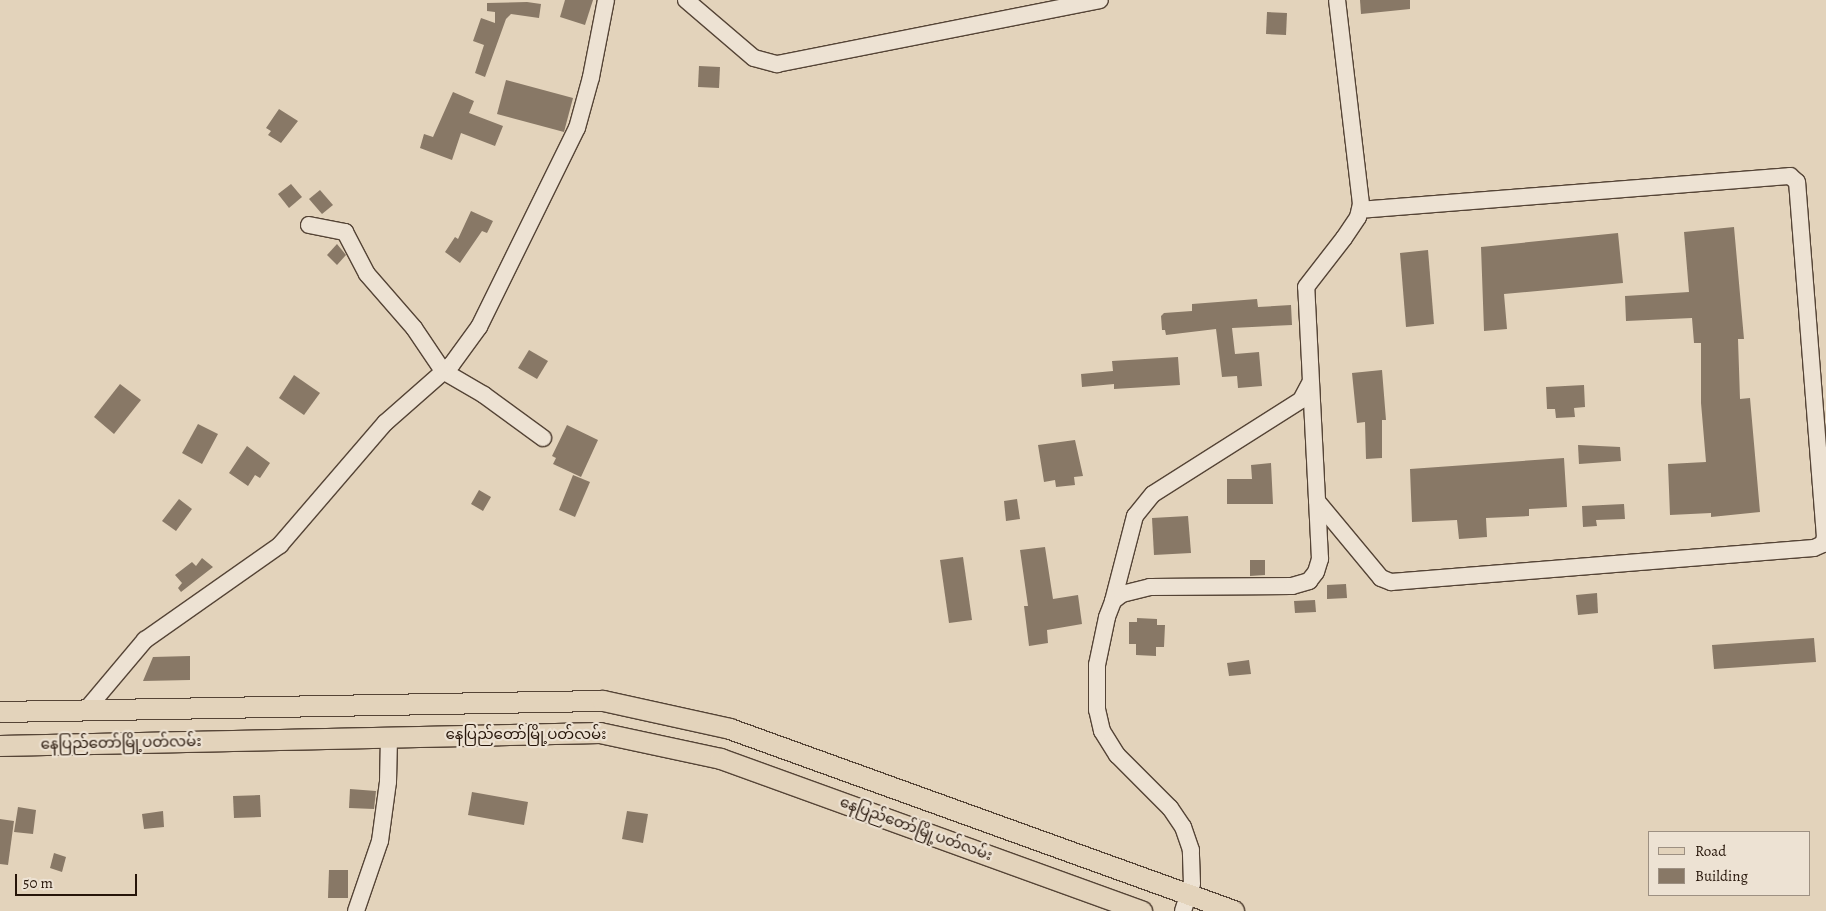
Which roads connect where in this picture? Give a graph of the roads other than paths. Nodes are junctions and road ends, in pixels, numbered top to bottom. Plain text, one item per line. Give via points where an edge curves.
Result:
1 (606, 0) edge
2 (686, 0) edge
3 (1100, 0) edge
4 (1337, 0) edge
5 (1360, 210) junction
6 (309, 225) dead end
7 (443, 371) junction
8 (1310, 382) junction
9 (543, 438) dead end
10 (1317, 501) junction
11 (1112, 601) junction
12 (86, 710) junction
13 (0, 712) edge
14 (389, 737) junction
15 (0, 746) edge
16 (1186, 903) edge
17 (356, 911) edge
18 (1142, 911) edge
19 (1234, 911) edge

1 - 7 street via 591,78 577,128 479,327
2 - 3 street via 754,58 777,64
4 - 5 street
5 - 8 street via 1344,238 1306,287
5 - 10 street via 1790,176 1797,182 1825,537 1823,544 1814,548 1391,582 1381,578
6 - 7 street via 345,232 367,274 414,328
7 - 9 street via 484,395
7 - 12 street via 385,424 280,545 145,640
8 - 10 street
8 - 11 street via 1301,400 1153,494 1135,516
10 - 11 street via 1320,559 1309,581 1292,586 1150,587 1122,594
11 - 16 street via 1097,665 1097,710 1102,731 1117,755 1170,808 1183,827 1194,868
12 - 13 main road
12 - 16 main road via 603,701 730,728
14 - 15 main road, နေပြည်တော်မြို့ပတ်လမ်း
14 - 17 street via 388,782 380,841
14 - 18 main road, နေပြည်တော်မြို့ပတ်လမ်း via 600,733 674,748 721,759
16 - 19 main road

